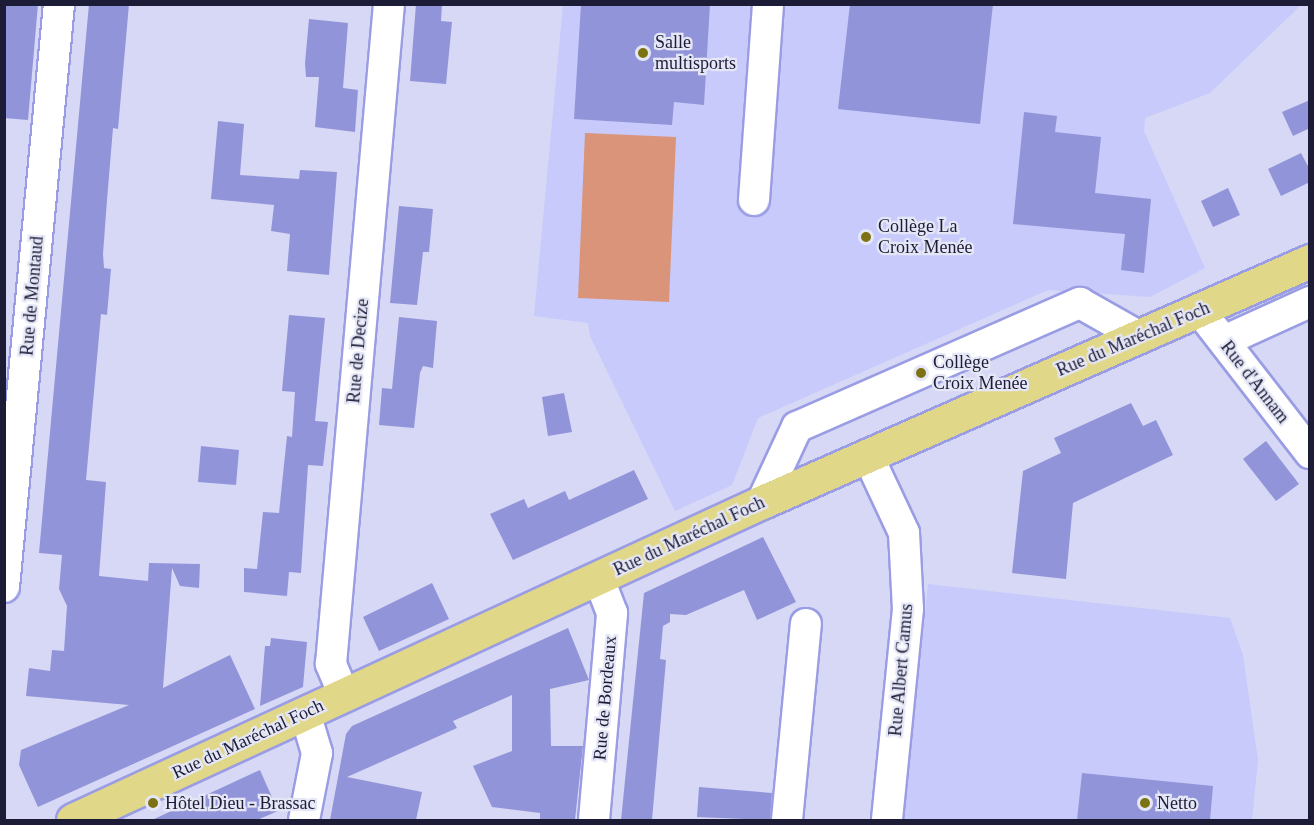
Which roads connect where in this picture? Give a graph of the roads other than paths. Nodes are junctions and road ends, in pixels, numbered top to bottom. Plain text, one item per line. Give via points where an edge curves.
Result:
1 (59, 4) edge
2 (389, 4) edge
3 (768, 4) edge
4 (754, 200) dead end
5 (1310, 261) edge
6 (1310, 302) edge
7 (1200, 311) junction
8 (1140, 337) junction
9 (1224, 341) junction
10 (1310, 453) edge
11 (868, 456) junction
12 (762, 502) junction
13 (599, 579) junction
14 (4, 587) edge
15 (806, 624) dead end
16 (344, 695) junction
17 (305, 713) junction
18 (73, 820) edge
19 (304, 820) edge
20 (594, 820) edge
21 (787, 820) edge
22 (887, 820) edge

1 - 14 street, Rue de Montaud
2 - 16 street, Rue de Decize via 331,664
3 - 4 street
5 - 7 main road, Rue du Maréchal Foch
6 - 9 street
7 - 8 main road, Rue du Maréchal Foch
7 - 9 street, Rue d'Annam
8 - 11 main road, Rue du Maréchal Foch
8 - 12 street via 1080,303 797,427
9 - 10 street, Rue d'Annam
11 - 12 main road, Rue du Maréchal Foch
11 - 22 street, Rue Albert Camus via 904,533 908,609
12 - 13 main road, Rue du Maréchal Foch
13 - 16 main road, Rue du Maréchal Foch
13 - 20 street, Rue de Bordeaux via 612,613
15 - 21 street
16 - 17 main road, Rue du Maréchal Foch
17 - 18 main road, Rue du Maréchal Foch
17 - 19 street via 317,753

